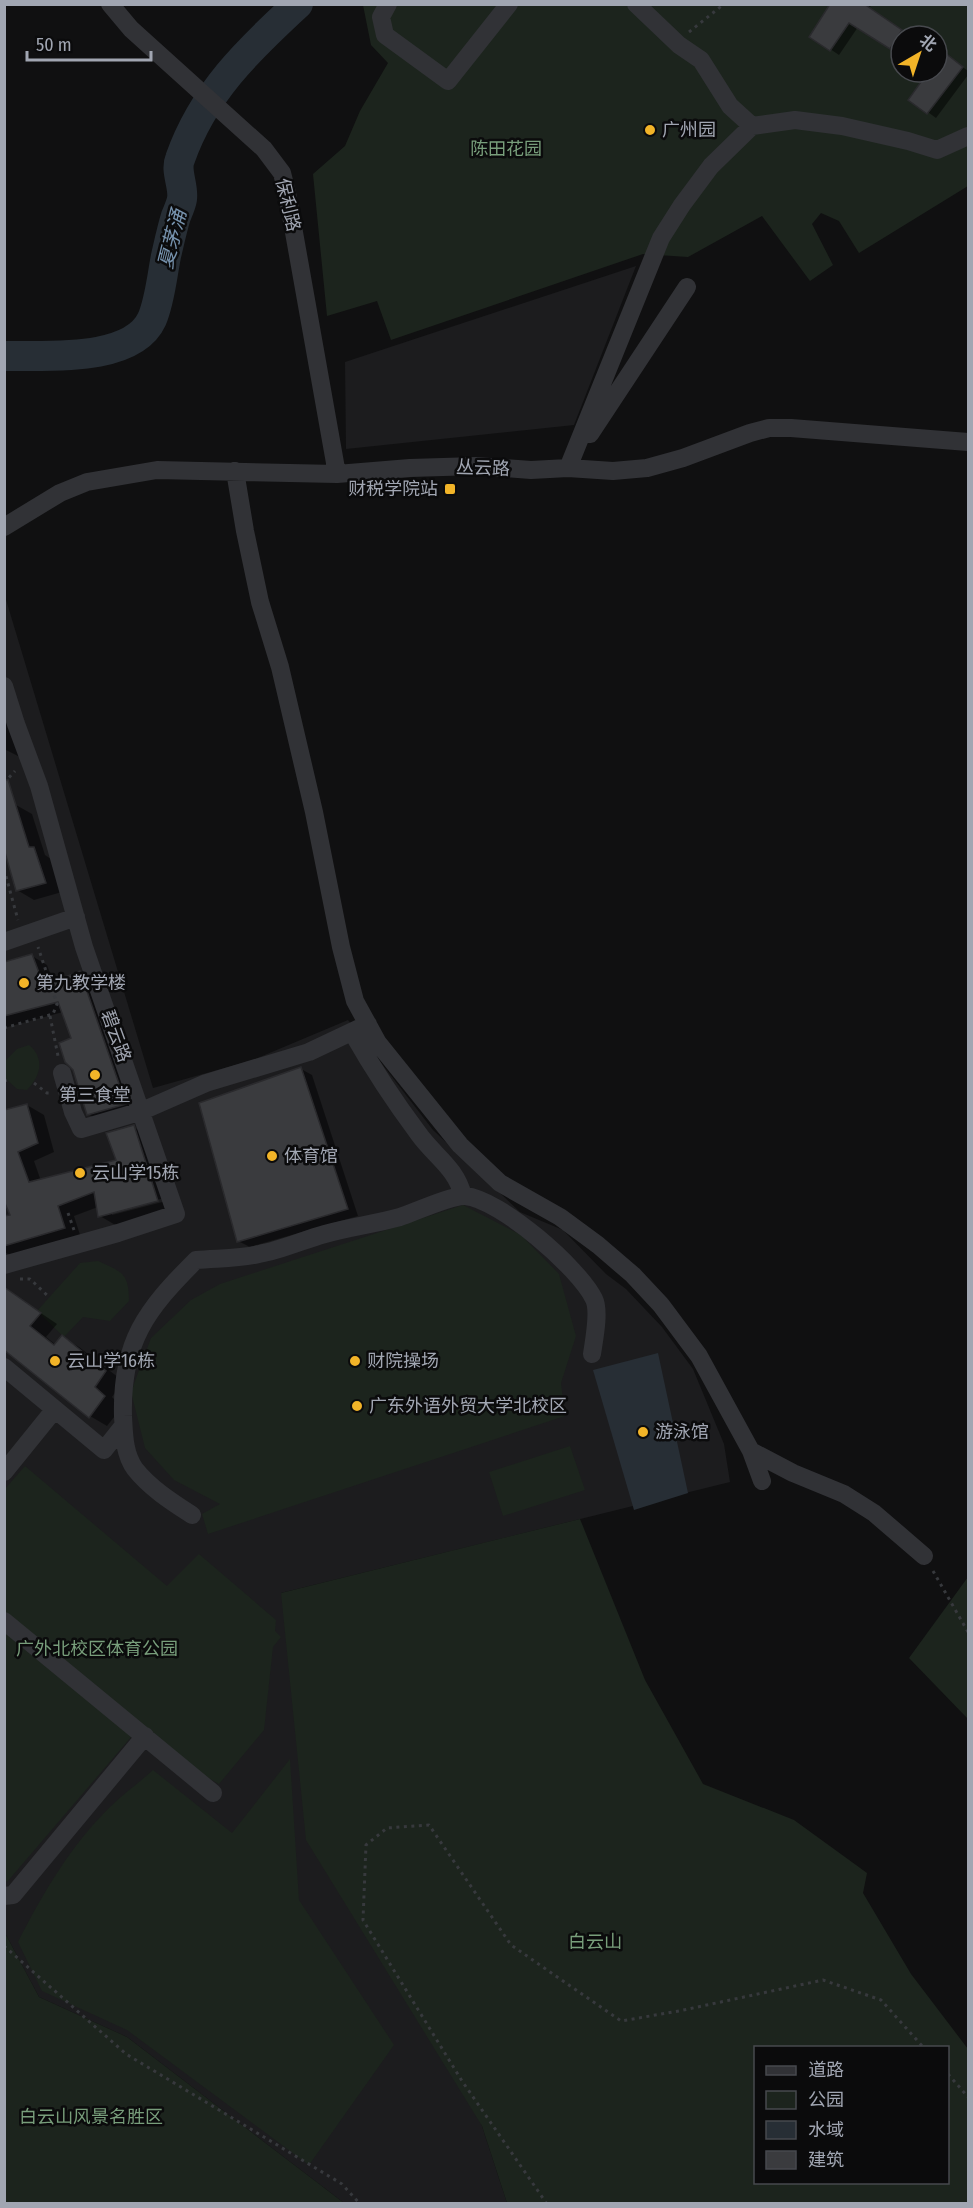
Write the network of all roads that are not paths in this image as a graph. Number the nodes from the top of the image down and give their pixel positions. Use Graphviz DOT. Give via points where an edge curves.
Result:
graph roads {
  1 [pos="110,4"];
  2 [pos="388,4"];
  3 [pos="509,4"];
  4 [pos="636,4"];
  5 [pos="752,126"];
  6 [pos="969,136"];
  7 [pos="687,287"];
  8 [pos="969,442"];
  9 [pos="568,468"];
  10 [pos="235,471"];
  11 [pos="337,474"];
  12 [pos="4,527"];
  13 [pos="4,686"];
  14 [pos="76,917"];
  15 [pos="20,937"];
  16 [pos="360,1028"];
  17 [pos="62,1073"];
  18 [pos="142,1111"];
  19 [pos="463,1196"];
  20 [pos="4,1265"];
  21 [pos="592,1353"];
  22 [pos="4,1367"];
  23 [pos="56,1409"];
  24 [pos="123,1426"];
  25 [pos="751,1450"];
  26 [pos="4,1472"];
  27 [pos="762,1481"];
  28 [pos="192,1515"];
  29 [pos="924,1556"];
  30 [pos="4,1621"];
  31 [pos="145,1736"];
  32 [pos="213,1793"];
  33 [pos="4,1896"];
  1 -- 11 [label="street, 保利路" via="131,29 264,149 282,173"];
  2 -- 3 [label="street" via="381,17 385,34 448,81"];
  4 -- 5 [label="street" via="675,42 701,60 730,106"];
  5 -- 6 [label="street" via="795,120 842,126 937,150"];
  5 -- 9 [label="street" via="711,166 661,238"];
  7 -- 9 [label="street"];
  8 -- 9 [label="street, 丛云路" via="769,428 647,468"];
  9 -- 11 [label="street, 丛云路" via="531,470 476,465"];
  10 -- 11 [label="street, 丛云路"];
  10 -- 12 [label="street, 丛云路" via="157,470 87,482 60,493"];
  10 -- 16 [label="street" via="260,602 280,667"];
  13 -- 14 [label="street, 碧云路" via="39,786"];
  14 -- 15 [label="street"];
  14 -- 18 [label="street, 碧云路"];
  16 -- 18 [label="street" via="309,1052 206,1083"];
  16 -- 19 [label="street" via="368,1060 419,1135 459,1181"];
  16 -- 25 [label="street" via="378,1043 460,1145 500,1183 560,1217 598,1245 661,1305 699,1356"];
  17 -- 18 [label="street" via="81,1129"];
  18 -- 20 [label="street, 碧云路" via="177,1214"];
  19 -- 21 [label="street" via="476,1198 510,1216 574,1273 595,1301"];
  19 -- 24 [label="street" via="262,1254 196,1260 150,1310 136,1336 124,1376"];
  22 -- 23 [label="street"];
  23 -- 24 [label="street" via="104,1450"];
  23 -- 26 [label="street"];
  24 -- 28 [label="street" via="126,1449 135,1468 166,1499"];
  25 -- 27 [label="street"];
  25 -- 29 [label="street" via="844,1494 874,1513"];
  30 -- 31 [label="street"];
  31 -- 32 [label="street"];
  31 -- 33 [label="street" via="14,1895"];
}
